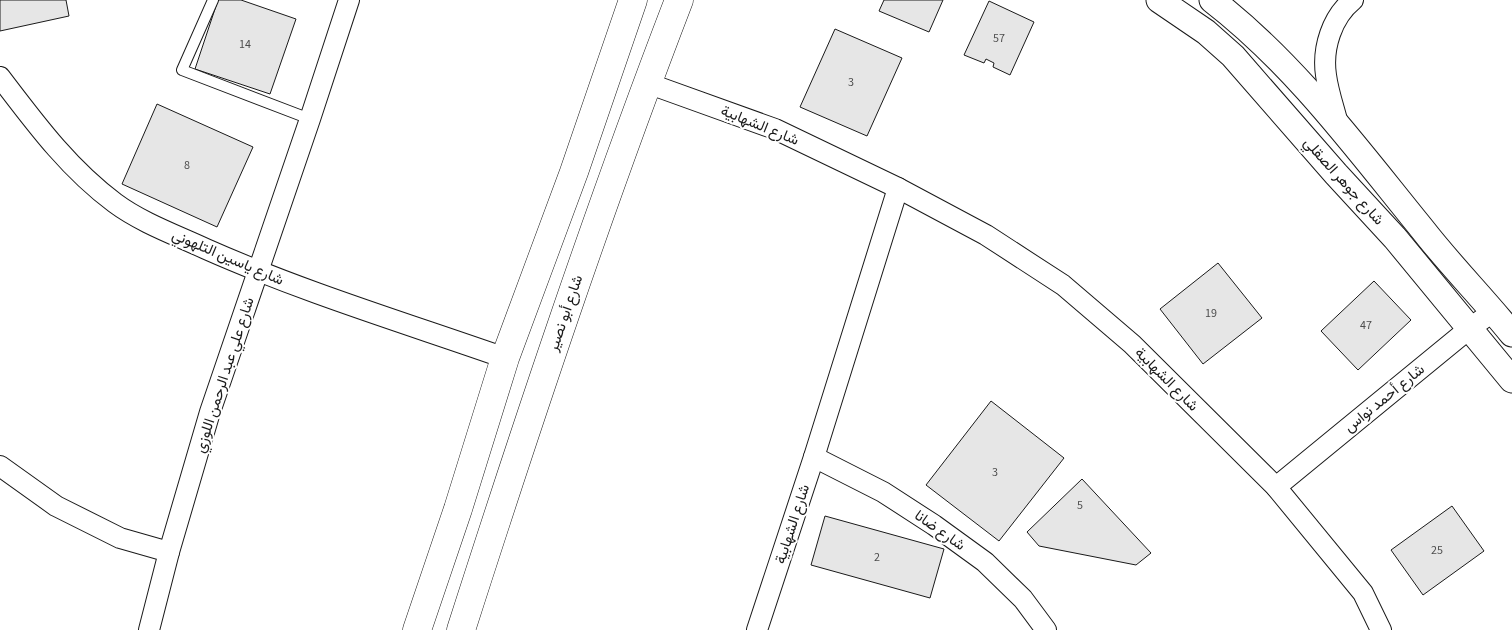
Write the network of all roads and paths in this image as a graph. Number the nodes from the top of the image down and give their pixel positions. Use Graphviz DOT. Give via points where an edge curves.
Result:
graph roads {
  1 [pos="213,0"];
  2 [pos="349,0"];
  3 [pos="633,0"];
  4 [pos="679,0"];
  5 [pos="1159,0"];
  6 [pos="1212,0"];
  7 [pos="1353,0"];
  8 [pos="0,77"];
  9 [pos="647,83"];
  10 [pos="310,119"];
  11 [pos="1339,126"];
  12 [pos="898,188"];
  13 [pos="258,272"];
  14 [pos="1506,319"];
  15 [pos="1470,328"];
  16 [pos="505,358"];
  17 [pos="1512,380"];
  18 [pos="814,457"];
  19 [pos="0,466"];
  20 [pos="1276,488"];
  21 [pos="169,552"];
  22 [pos="148,630"];
  23 [pos="417,630"];
  24 [pos="461,630"];
  25 [pos="757,630"];
  26 [pos="1046,630"];
  27 [pos="1381,630"];
  1 -- 10 [label="lane" via="182,70"];
  2 -- 10 [label="street, شارع علي عبد الرحمن اللوزي"];
  3 -- 16 [label="main road"];
  4 -- 9 [label="main road, شارع أبو نصير"];
  5 -- 15 [label="street, شارع جوهر الصقلي" via="1206,32 1233,56 1395,238"];
  6 -- 11 [label="street, شارع جوهر الصقلي" via="1284,64"];
  7 -- 11 [label="street" via="1337,19 1328,41 1326,74"];
  8 -- 13 [label="street, شارع ياسين التلهوني" via="63,157 116,204 155,226"];
  9 -- 12 [label="street, شارع الشهابية" via="775,129"];
  9 -- 24 [label="main road, شارع أبو نصير" via="578,275"];
  10 -- 13 [label="street, شارع علي عبد الرحمن اللوزي"];
  11 -- 14 [label="street, شارع جوهر الصقلي" via="1443,256"];
  12 -- 18 [label="street, شارع الشهابية"];
  12 -- 20 [label="street, شارع الشهابية" via="986,235 1063,285 1132,344"];
  13 -- 16 [label="street, شارع ياسين التلهوني"];
  13 -- 21 [label="street, شارع علي عبد الرحمن اللوزي" via="210,412"];
  14 -- 15 [label="street, شارع أحمد نواس"];
  15 -- 17 [label="street, شارع جوهر الصقلي"];
  15 -- 20 [label="street, شارع أحمد نواس"];
  16 -- 23 [label="main road"];
  18 -- 25 [label="street, شارع الشهابية"];
  18 -- 26 [label="street, شارع ضانا" via="883,492 985,562 1024,599"];
  19 -- 21 [label="street" via="56,506 120,538"];
  20 -- 27 [label="street, شارع الشهابية" via="1363,593"];
  21 -- 22 [label="street, شارع علي عبد الرحمن اللوزي"];
}
